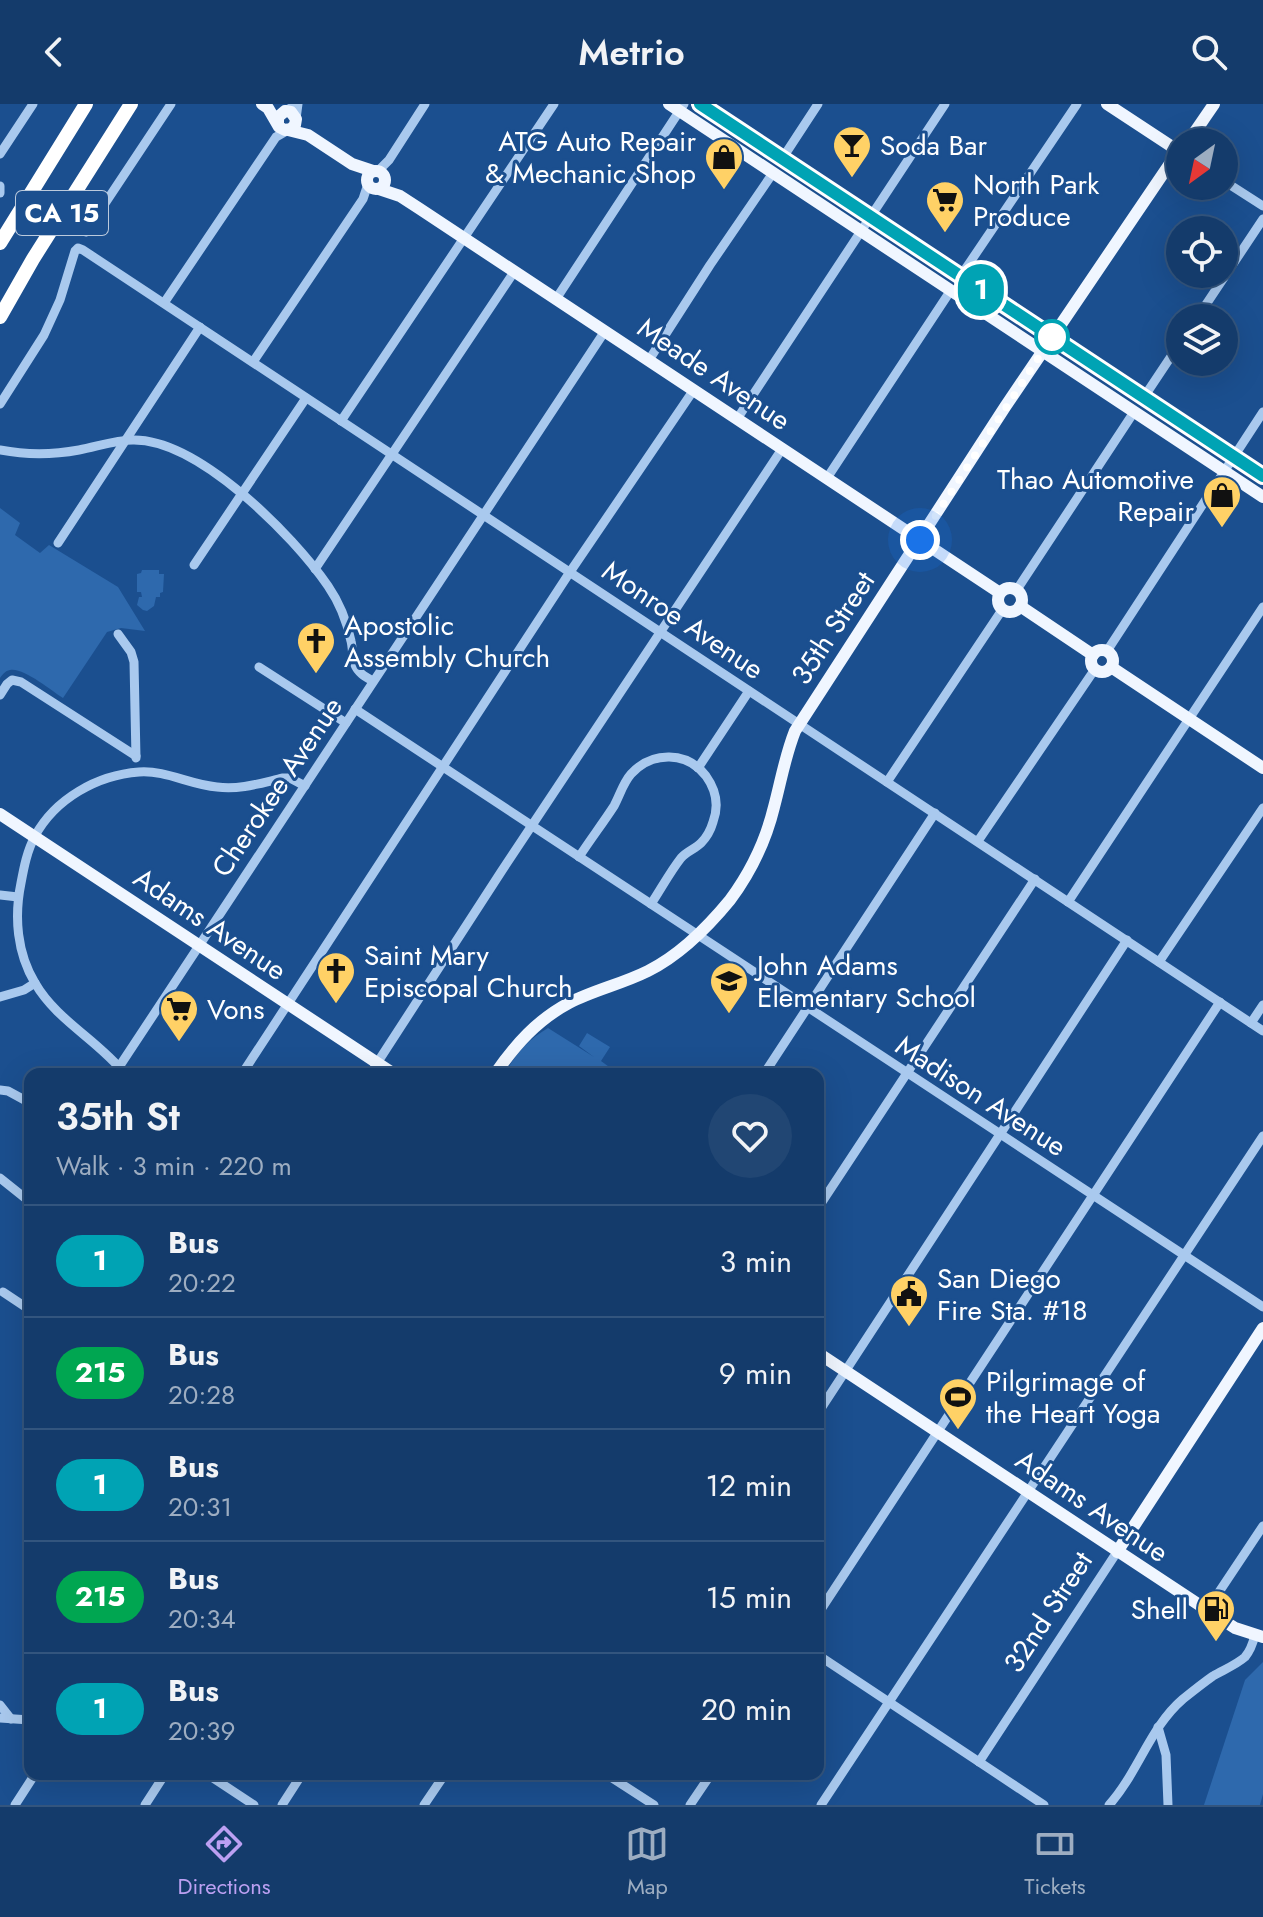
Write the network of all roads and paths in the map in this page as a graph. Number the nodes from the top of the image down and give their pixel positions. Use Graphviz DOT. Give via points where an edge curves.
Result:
graph roads {
  1 [pos="33,104"];
  2 [pos="86,104"];
  3 [pos="171,104"];
  4 [pos="425,104"];
  5 [pos="554,104"];
  6 [pos="700,104"];
  7 [pos="818,104"];
  8 [pos="945,104"];
  9 [pos="1077,104"];
  10 [pos="1107,104"];
  11 [pos="1214,104"];
  12 [pos="131,106"];
  13 [pos="265,106"];
  14 [pos="677,106"];
  15 [pos="285,127"];
  16 [pos="1198,128"];
  17 [pos="1166,143"];
  18 [pos="0,154"];
  19 [pos="782,159"];
  20 [pos="1166,169"];
  21 [pos="773,173"];
  22 [pos="376,180"];
  23 [pos="0,186"];
  24 [pos="1238,190"];
  25 [pos="0,193"];
  26 [pos="1263,206"];
  27 [pos="870,217"];
  28 [pos="1263,219"];
  29 [pos="861,231"];
  30 [pos="86,232"];
  31 [pos="463,238"];
  32 [pos="0,243"];
  33 [pos="514,272"];
  34 [pos="960,277"];
  35 [pos="951,290"];
  36 [pos="556,299"];
  37 [pos="164,303"];
  38 [pos="1206,304"];
  39 [pos="0,317"];
  40 [pos="200,327"];
  41 [pos="605,331"];
  42 [pos="1052,337"];
  43 [pos="1043,351"];
  44 [pos="649,360"];
  45 [pos="253,362"];
  46 [pos="1166,364"];
  47 [pos="693,391"];
  48 [pos="1144,397"];
  49 [pos="306,398"];
  50 [pos="0,404"];
  51 [pos="1134,412"];
  52 [pos="1263,412"];
  53 [pos="737,419"];
  54 [pos="341,421"];
  55 [pos="124,442"];
  56 [pos="782,449"];
  57 [pos="0,450"];
  58 [pos="392,455"];
  59 [pos="1233,457"];
  60 [pos="1224,471"];
  61 [pos="1263,476"];
  62 [pos="827,478"];
  63 [pos="241,494"];
  64 [pos="1263,497"];
  65 [pos="483,515"];
  66 [pos="920,540"];
  67 [pos="58,543"];
  68 [pos="194,565"];
  69 [pos="315,569"];
  70 [pos="570,572"];
  71 [pos="1016,591"];
  72 [pos="1000,593"];
  73 [pos="1020,606"];
  74 [pos="1263,607"];
  75 [pos="1002,610"];
  76 [pos="660,631"];
  77 [pos="118,634"];
  78 [pos="1107,651"];
  79 [pos="1093,655"];
  80 [pos="259,667"];
  81 [pos="1111,667"];
  82 [pos="1095,669"];
  83 [pos="373,681"];
  84 [pos="749,691"];
  85 [pos="0,695"];
  86 [pos="355,709"];
  87 [pos="1189,718"];
  88 [pos="346,723"];
  89 [pos="799,724"];
  90 [pos="136,756"];
  91 [pos="442,766"];
  92 [pos="698,768"];
  93 [pos="1263,768"];
  94 [pos="138,772"];
  95 [pos="887,782"];
  96 [pos="305,786"];
  97 [pos="1263,808"];
  98 [pos="935,813"];
  99 [pos="0,814"];
  100 [pos="532,826"];
  101 [pos="34,837"];
  102 [pos="978,841"];
  103 [pos="579,857"];
  104 [pos="1035,879"];
  105 [pos="0,895"];
  106 [pos="18,897"];
  107 [pos="1068,902"];
  108 [pos="651,904"];
  109 [pos="698,935"];
  110 [pos="1127,940"];
  111 [pos="198,945"];
  112 [pos="1159,962"];
  113 [pos="35,983"];
  114 [pos="0,997"];
  115 [pos="1220,1002"];
  116 [pos="288,1005"];
  117 [pos="1263,1005"];
  118 [pos="808,1008"];
  119 [pos="1251,1023"];
  120 [pos="1263,1031"];
  121 [pos="120,1068"];
  122 [pos="123,1068"];
  123 [pos="246,1068"];
  124 [pos="373,1068"];
  125 [pos="375,1068"];
  126 [pos="499,1068"];
  127 [pos="768,1068"];
  128 [pos="908,1074"];
  129 [pos="0,1090"];
  130 [pos="24,1100"];
  131 [pos="999,1134"];
  132 [pos="1263,1136"];
  133 [pos="0,1178"];
  134 [pos="1093,1196"];
  135 [pos="24,1197"];
  136 [pos="824,1199"];
  137 [pos="1184,1255"];
  138 [pos="3,1292"];
  139 [pos="24,1306"];
  140 [pos="1263,1307"];
  141 [pos="1263,1328"];
  142 [pos="824,1357"];
  143 [pos="845,1371"];
  144 [pos="824,1404"];
  145 [pos="937,1433"];
  146 [pos="1028,1492"];
  147 [pos="1263,1526"];
  148 [pos="1117,1552"];
  149 [pos="824,1605"];
  150 [pos="1207,1610"];
  151 [pos="1259,1636"];
  152 [pos="824,1659"];
  153 [pos="889,1702"];
  154 [pos="0,1705"];
  155 [pos="0,1718"];
  156 [pos="11,1719"];
  157 [pos="24,1720"];
  158 [pos="1158,1727"];
  159 [pos="979,1762"];
  160 [pos="31,1780"];
  161 [pos="161,1780"];
  162 [pos="216,1780"];
  163 [pos="298,1780"];
  164 [pos="441,1780"];
  165 [pos="615,1780"];
  166 [pos="707,1780"];
  167 [pos="15,1805"];
  168 [pos="145,1805"];
  169 [pos="254,1805"];
  170 [pos="282,1805"];
  171 [pos="424,1805"];
  172 [pos="654,1805"];
  173 [pos="690,1805"];
  174 [pos="821,1805"];
  175 [pos="1044,1805"];
  176 [pos="1109,1805"];
  177 [pos="1168,1805"];
  1 -- 18 [label="street"];
  2 -- 32 [label="highway, CA 15"];
  3 -- 30 [label="street"];
  4 -- 22 [label="street"];
  5 -- 31 [label="street"];
  6 -- 19 [label="main road"];
  7 -- 19 [label="street"];
  8 -- 27 [label="street"];
  9 -- 34 [label="street"];
  10 -- 17 [label="main road"];
  11 -- 16 [label="main road"];
  12 -- 39 [label="highway, CA 15"];
  13 -- 15 [label="main road, Meade Avenue"];
  13 -- 15 [label="main road, Meade Avenue" via="285,111 278,117"];
  14 -- 21 [label="main road"];
  14 -- 36 [label="street"];
  15 -- 22 [label="main road, Meade Avenue" via="308,135"];
  15 -- 37 [label="street"];
  19 -- 27 [label="main road"];
  20 -- 42 [label="main road, 35th Street"];
  21 -- 29 [label="main road"];
  21 -- 44 [label="street"];
  22 -- 31 [label="main road, Meade Avenue"];
  22 -- 45 [label="street"];
  23 -- 25 [label="street"];
  24 -- 26 [label="street"];
  27 -- 29 [label="street"];
  27 -- 34 [label="main road"];
  28 -- 38 [label="street"];
  29 -- 35 [label="main road"];
  29 -- 53 [label="street"];
  31 -- 33 [label="main road, Meade Avenue"];
  31 -- 54 [label="street"];
  33 -- 36 [label="main road, Meade Avenue"];
  33 -- 58 [label="street"];
  34 -- 42 [label="main road"];
  35 -- 43 [label="main road"];
  35 -- 62 [label="street"];
  36 -- 41 [label="main road, Meade Avenue"];
  37 -- 40 [label="street, Monroe Avenue"];
  37 -- 50 [label="street, Monroe Avenue" via="78,248 44,335"];
  40 -- 45 [label="street, Monroe Avenue"];
  40 -- 55 [label="street"];
  41 -- 44 [label="main road, Meade Avenue"];
  41 -- 65 [label="street, Cherokee Avenue"];
  42 -- 43 [label="main road, 35th Street"];
  42 -- 48 [label="main road"];
  43 -- 51 [label="main road"];
  43 -- 66 [label="main road, 35th Street"];
  44 -- 47 [label="main road, Meade Avenue"];
  45 -- 49 [label="street, Monroe Avenue"];
  46 -- 48 [label="street"];
  47 -- 53 [label="main road, Meade Avenue"];
  47 -- 70 [label="street"];
  48 -- 59 [label="main road"];
  49 -- 54 [label="street, Monroe Avenue"];
  49 -- 63 [label="street"];
  51 -- 60 [label="main road"];
  51 -- 71 [label="street"];
  52 -- 59 [label="street"];
  53 -- 56 [label="main road, Meade Avenue"];
  54 -- 58 [label="street, Monroe Avenue"];
  55 -- 57 [label="street" via="61,453"];
  55 -- 63 [label="street" via="159,445 190,458"];
  55 -- 67 [label="street"];
  56 -- 62 [label="main road, Meade Avenue"];
  56 -- 76 [label="street"];
  58 -- 65 [label="street, Monroe Avenue"];
  58 -- 69 [label="street"];
  59 -- 60 [label="street"];
  59 -- 61 [label="main road"];
  60 -- 64 [label="main road"];
  60 -- 78 [label="street"];
  62 -- 66 [label="main road, Meade Avenue"];
  63 -- 68 [label="street"];
  63 -- 69 [label="street"];
  65 -- 70 [label="street, Monroe Avenue"];
  65 -- 83 [label="street, Cherokee Avenue"];
  66 -- 72 [label="main road, Meade Avenue"];
  66 -- 89 [label="main road, 35th Street"];
  69 -- 83 [label="street" via="341,610 359,672"];
  70 -- 76 [label="street, Monroe Avenue"];
  70 -- 91 [label="street"];
  71 -- 72 [label="main road"];
  71 -- 73 [label="main road"];
  72 -- 75 [label="main road"];
  73 -- 75 [label="main road" via="1013,612"];
  73 -- 79 [label="main road"];
  74 -- 87 [label="street"];
  75 -- 95 [label="street"];
  76 -- 84 [label="street, Monroe Avenue"];
  76 -- 100 [label="street"];
  77 -- 90 [label="street" via="134,662"];
  78 -- 79 [label="main road"];
  78 -- 81 [label="main road"];
  79 -- 82 [label="main road"];
  80 -- 88 [label="street"];
  81 -- 82 [label="main road" via="1105,672"];
  81 -- 87 [label="main road"];
  82 -- 102 [label="street"];
  83 -- 86 [label="street, Cherokee Avenue"];
  84 -- 89 [label="street, Monroe Avenue"];
  84 -- 92 [label="street"];
  85 -- 90 [label="street" via="12,680 21,682"];
  86 -- 88 [label="street, Cherokee Avenue"];
  86 -- 91 [label="street, Madison Avenue"];
  87 -- 93 [label="main road"];
  87 -- 107 [label="street"];
  88 -- 96 [label="street, Cherokee Avenue"];
  89 -- 95 [label="street, Monroe Avenue"];
  89 -- 109 [label="main road, 35th Street" via="760,849 731,898"];
  90 -- 94 [label="street"];
  91 -- 100 [label="street, Madison Avenue"];
  91 -- 116 [label="street"];
  92 -- 103 [label="street" via="671,756 645,762 631,773"];
  92 -- 108 [label="street" via="715,792 713,825 681,858"];
  94 -- 96 [label="street" via="217,787 283,778"];
  94 -- 101 [label="street" via="77,791"];
  95 -- 98 [label="street, Monroe Avenue"];
  96 -- 111 [label="street, Cherokee Avenue"];
  97 -- 112 [label="street"];
  98 -- 102 [label="street, Monroe Avenue"];
  98 -- 118 [label="street"];
  99 -- 101 [label="main road, Adams Avenue"];
  100 -- 103 [label="street, Madison Avenue"];
  100 -- 125 [label="street"];
  101 -- 106 [label="street"];
  101 -- 111 [label="main road, Adams Avenue"];
  102 -- 104 [label="street, Monroe Avenue"];
  103 -- 108 [label="street, Madison Avenue"];
  104 -- 107 [label="street, Monroe Avenue"];
  104 -- 128 [label="street"];
  105 -- 106 [label="street"];
  106 -- 113 [label="street" via="18,932"];
  107 -- 110 [label="street, Monroe Avenue"];
  108 -- 109 [label="street, Madison Avenue"];
  109 -- 118 [label="street, Madison Avenue"];
  109 -- 126 [label="main road, 35th Street" via="648,971 568,1004 535,1026"];
  110 -- 112 [label="street, Monroe Avenue"];
  110 -- 131 [label="street"];
  111 -- 116 [label="main road, Adams Avenue"];
  111 -- 122 [label="street, Cherokee Avenue"];
  112 -- 115 [label="street, Monroe Avenue"];
  113 -- 114 [label="street"];
  113 -- 121 [label="street" via="54,1008"];
  115 -- 119 [label="street, Monroe Avenue"];
  115 -- 134 [label="street"];
  116 -- 123 [label="street"];
  116 -- 124 [label="main road, Adams Avenue"];
  117 -- 119 [label="street"];
  118 -- 127 [label="street"];
  118 -- 128 [label="street, Madison Avenue"];
  119 -- 120 [label="street, Monroe Avenue"];
  128 -- 131 [label="street, Madison Avenue"];
  128 -- 136 [label="street"];
  129 -- 130 [label="street"];
  131 -- 134 [label="street, Madison Avenue"];
  131 -- 143 [label="street"];
  132 -- 137 [label="street"];
  133 -- 135 [label="street"];
  134 -- 137 [label="street, Madison Avenue"];
  134 -- 145 [label="street"];
  137 -- 140 [label="street, Madison Avenue"];
  137 -- 146 [label="street"];
  138 -- 139 [label="street"];
  141 -- 148 [label="main road, 32nd Street"];
  142 -- 143 [label="main road, Adams Avenue"];
  143 -- 144 [label="street"];
  143 -- 145 [label="main road, Adams Avenue"];
  145 -- 146 [label="main road, Adams Avenue"];
  145 -- 149 [label="street"];
  146 -- 148 [label="main road, Adams Avenue"];
  146 -- 153 [label="street"];
  147 -- 150 [label="street"];
  148 -- 150 [label="main road, Adams Avenue"];
  148 -- 159 [label="street, 32nd Street"];
  150 -- 151 [label="main road, Adams Avenue"];
  151 -- 158 [label="street" via="1245,1656 1181,1701"];
  152 -- 153 [label="street"];
  153 -- 159 [label="street"];
  153 -- 174 [label="street"];
  154 -- 156 [label="street"];
  155 -- 156 [label="street"];
  156 -- 157 [label="street"];
  158 -- 176 [label="street"];
  158 -- 177 [label="street" via="1166,1755"];
  159 -- 175 [label="street"];
  160 -- 167 [label="street"];
  161 -- 168 [label="street"];
  162 -- 169 [label="street"];
  163 -- 170 [label="street"];
  164 -- 171 [label="street"];
  165 -- 172 [label="street"];
  166 -- 173 [label="street"];
}
